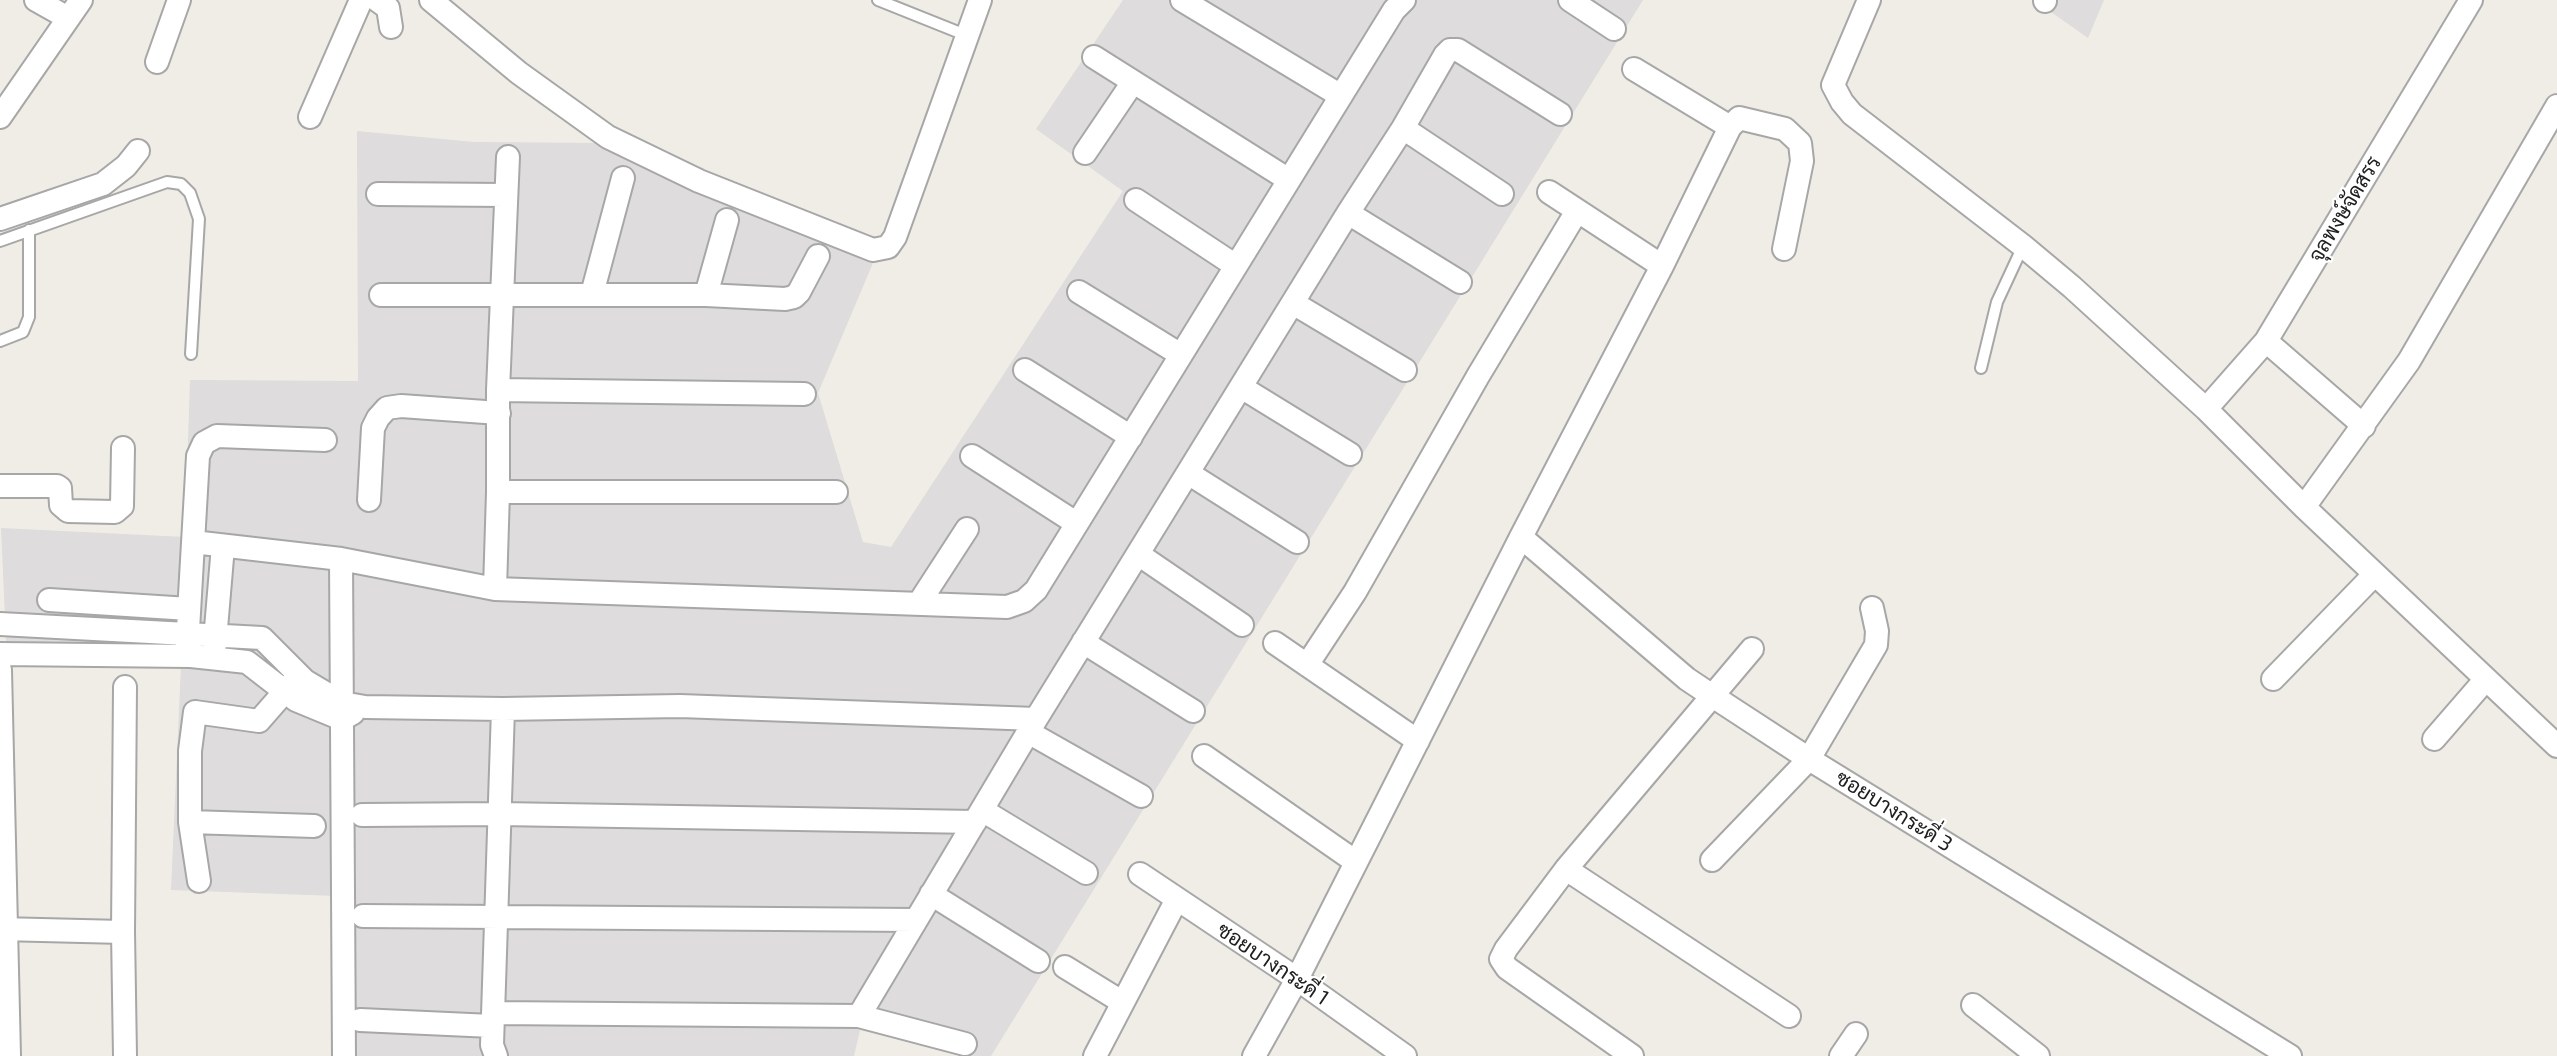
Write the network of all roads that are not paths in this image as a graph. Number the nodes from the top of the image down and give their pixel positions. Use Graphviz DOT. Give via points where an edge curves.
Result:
graph roads {
  1 [pos="36,0"];
  2 [pos="179,0"];
  3 [pos="361,0"];
  4 [pos="377,0"];
  5 [pos="431,0"];
  6 [pos="878,0"];
  7 [pos="980,0"];
  8 [pos="1182,0"];
  9 [pos="1570,0"];
  10 [pos="1869,0"];
  11 [pos="2471,0"];
  12 [pos="1392,3"];
  13 [pos="74,9"];
  14 [pos="391,27"];
  15 [pos="1614,29"];
  16 [pos="968,36"];
  17 [pos="1094,57"];
  18 [pos="157,62"];
  19 [pos="1634,69"];
  20 [pos="1133,82"];
  21 [pos="1341,96"];
  22 [pos="2557,106"];
  23 [pos="1560,114"];
  24 [pos="0,117"];
  25 [pos="310,117"];
  26 [pos="1730,127"];
  27 [pos="1403,128"];
  28 [pos="138,151"];
  29 [pos="1085,153"];
  30 [pos="508,157"];
  31 [pos="623,178"];
  32 [pos="1289,180"];
  33 [pos="1549,192"];
  34 [pos="378,194"];
  35 [pos="1502,194"];
  36 [pos="506,195"];
  37 [pos="1136,200"];
  38 [pos="1577,211"];
  39 [pos="1348,213"];
  40 [pos="0,219"];
  41 [pos="727,220"];
  42 [pos="29,230"];
  43 [pos="0,241"];
  44 [pos="2024,246"];
  45 [pos="1784,249"];
  46 [pos="819,256"];
  47 [pos="1236,266"];
  48 [pos="1662,266"];
  49 [pos="1460,282"];
  50 [pos="1079,292"];
  51 [pos="592,294"];
  52 [pos="381,295"];
  53 [pos="706,295"];
  54 [pos="503,296"];
  55 [pos="1293,303"];
  56 [pos="0,341"];
  57 [pos="2266,341"];
  58 [pos="191,354"];
  59 [pos="1181,355"];
  60 [pos="1981,368"];
  61 [pos="1025,370"];
  62 [pos="1404,370"];
  63 [pos="1241,387"];
  64 [pos="498,390"];
  65 [pos="804,394"];
  66 [pos="2205,409"];
  67 [pos="499,413"];
  68 [pos="2364,426"];
  69 [pos="1131,436"];
  70 [pos="325,440"];
  71 [pos="123,448"];
  72 [pos="1350,454"];
  73 [pos="972,456"];
  74 [pos="1188,473"];
  75 [pos="0,486"];
  76 [pos="498,492"];
  77 [pos="836,492"];
  78 [pos="369,500"];
  79 [pos="2304,507"];
  80 [pos="1076,523"];
  81 [pos="967,530"];
  82 [pos="1521,537"];
  83 [pos="193,542"];
  84 [pos="1297,542"];
  85 [pos="224,546"];
  86 [pos="1138,554"];
  87 [pos="340,559"];
  88 [pos="2375,574"];
  89 [pos="495,589"];
  90 [pos="50,600"];
  91 [pos="919,603"];
  92 [pos="1872,608"];
  93 [pos="189,609"];
  94 [pos="0,624"];
  95 [pos="1242,625"];
  96 [pos="188,633"];
  97 [pos="1083,642"];
  98 [pos="1275,643"];
  99 [pos="215,647"];
  100 [pos="1752,649"];
  101 [pos="0,654"];
  102 [pos="186,656"];
  103 [pos="1307,665"];
  104 [pos="0,670"];
  105 [pos="2273,679"];
  106 [pos="2486,679"];
  107 [pos="292,683"];
  108 [pos="125,687"];
  109 [pos="1711,695"];
  110 [pos="504,709"];
  111 [pos="342,711"];
  112 [pos="1193,711"];
  113 [pos="1032,725"];
  114 [pos="2434,739"];
  115 [pos="1418,741"];
  116 [pos="2557,746"];
  117 [pos="1204,756"];
  118 [pos="1809,759"];
  119 [pos="1141,795"];
  120 [pos="500,814"];
  121 [pos="362,815"];
  122 [pos="979,816"];
  123 [pos="190,822"];
  124 [pos="314,826"];
  125 [pos="1712,861"];
  126 [pos="1356,862"];
  127 [pos="1566,868"];
  128 [pos="1086,873"];
  129 [pos="1140,874"];
  130 [pos="199,881"];
  131 [pos="931,894"];
  132 [pos="1177,899"];
  133 [pos="363,916"];
  134 [pos="496,916"];
  135 [pos="916,920"];
  136 [pos="3,929"];
  137 [pos="123,932"];
  138 [pos="1038,961"];
  139 [pos="1065,967"];
  140 [pos="1297,979"];
  141 [pos="1122,1002"];
  142 [pos="1974,1005"];
  143 [pos="859,1016"];
  144 [pos="1789,1016"];
  145 [pos="493,1019"];
  146 [pos="360,1020"];
  147 [pos="1856,1034"];
  148 [pos="965,1044"];
  149 [pos="2258,1047"];
  150 [pos="9,1056"];
  151 [pos="125,1056"];
  152 [pos="344,1056"];
  153 [pos="496,1056"];
  154 [pos="1095,1056"];
  155 [pos="1254,1056"];
  156 [pos="1405,1056"];
  157 [pos="1632,1056"];
  158 [pos="1841,1056"];
  159 [pos="2038,1056"];
  160 [pos="2290,1056"];
  1 -- 13 [label="street"];
  2 -- 18 [label="street"];
  3 -- 25 [label="street"];
  4 -- 14 [label="street" via="388,8"];
  5 -- 16 [label="street" via="519,73 608,136 699,181 873,250 888,247 895,237"];
  6 -- 16 [label="lane"];
  7 -- 16 [label="street"];
  8 -- 21 [label="street"];
  9 -- 15 [label="street"];
  10 -- 44 [label="street" via="1833,85 1842,102 1852,114"];
  11 -- 57 [label="street, จุลพงษ์จัดสรร"];
  12 -- 21 [label="street"];
  13 -- 24 [label="street"];
  17 -- 20 [label="street"];
  19 -- 26 [label="street"];
  20 -- 29 [label="street"];
  20 -- 32 [label="street"];
  21 -- 32 [label="street"];
  22 -- 68 [label="street" via="2409,361"];
  23 -- 27 [label="street" via="1454,49 1445,55"];
  26 -- 45 [label="street" via="1739,118 1746,119 1785,129 1800,143 1802,161"];
  26 -- 48 [label="street"];
  27 -- 35 [label="street"];
  27 -- 39 [label="street"];
  28 -- 40 [label="street" via="103,184"];
  30 -- 36 [label="street"];
  31 -- 51 [label="street"];
  32 -- 47 [label="street"];
  33 -- 38 [label="street"];
  34 -- 36 [label="street"];
  36 -- 54 [label="street"];
  37 -- 47 [label="street"];
  38 -- 48 [label="street"];
  38 -- 103 [label="street" via="1355,592"];
  39 -- 49 [label="street"];
  39 -- 55 [label="street"];
  41 -- 53 [label="street"];
  42 -- 43 [label="lane"];
  42 -- 56 [label="lane" via="29,317 22,332"];
  42 -- 58 [label="lane" via="167,182 181,184 190,193 199,219"];
  44 -- 60 [label="lane" via="1997,302"];
  44 -- 66 [label="street"];
  46 -- 53 [label="street" via="794,297"];
  47 -- 59 [label="street"];
  48 -- 82 [label="street"];
  50 -- 59 [label="street"];
  51 -- 53 [label="street"];
  51 -- 54 [label="street"];
  52 -- 54 [label="street"];
  54 -- 64 [label="street"];
  55 -- 62 [label="street"];
  55 -- 63 [label="street"];
  57 -- 66 [label="street, จุลพงษ์จัดสรร"];
  57 -- 68 [label="street"];
  59 -- 69 [label="street"];
  61 -- 69 [label="street"];
  63 -- 72 [label="street"];
  63 -- 74 [label="street"];
  64 -- 65 [label="street"];
  64 -- 67 [label="street"];
  66 -- 79 [label="street"];
  67 -- 76 [label="street"];
  67 -- 78 [label="street" via="387,408 373,428"];
  68 -- 79 [label="street"];
  69 -- 80 [label="street"];
  70 -- 83 [label="street" via="217,436 204,443 198,456"];
  71 -- 75 [label="street" via="122,506 115,512 68,512 61,505 57,486"];
  73 -- 80 [label="street"];
  74 -- 84 [label="street"];
  74 -- 86 [label="street"];
  76 -- 77 [label="street"];
  76 -- 89 [label="street"];
  79 -- 88 [label="street"];
  80 -- 91 [label="street" via="1036,590 1024,601 1007,607"];
  81 -- 91 [label="street"];
  82 -- 109 [label="street, ซอยบางกระดี่ 3" via="1678,672"];
  82 -- 115 [label="street"];
  83 -- 85 [label="street"];
  83 -- 93 [label="street"];
  85 -- 87 [label="street"];
  85 -- 99 [label="street"];
  86 -- 95 [label="street"];
  86 -- 97 [label="street"];
  87 -- 89 [label="street"];
  87 -- 111 [label="street"];
  88 -- 105 [label="street"];
  88 -- 106 [label="street"];
  89 -- 91 [label="street"];
  90 -- 93 [label="street"];
  92 -- 118 [label="street" via="1876,645"];
  93 -- 96 [label="street"];
  94 -- 96 [label="street"];
  96 -- 99 [label="street"];
  96 -- 102 [label="street"];
  97 -- 112 [label="street"];
  97 -- 113 [label="street"];
  98 -- 103 [label="street"];
  99 -- 102 [label="street"];
  99 -- 107 [label="street" via="262,638"];
  100 -- 109 [label="street"];
  101 -- 102 [label="street"];
  103 -- 115 [label="street"];
  104 -- 136 [label="street"];
  106 -- 114 [label="street"];
  106 -- 116 [label="street"];
  107 -- 111 [label="street"];
  107 -- 123 [label="street" via="259,721 195,712 189,751"];
  108 -- 137 [label="street"];
  109 -- 118 [label="street, ซอยบางกระดี่ 3"];
  109 -- 127 [label="street"];
  110 -- 111 [label="street" via="365,707"];
  110 -- 113 [label="street" via="680,706"];
  110 -- 120 [label="street"];
  111 -- 152 [label="street"];
  113 -- 119 [label="street"];
  113 -- 122 [label="street"];
  115 -- 126 [label="street"];
  117 -- 126 [label="street"];
  118 -- 125 [label="street"];
  118 -- 149 [label="street, ซอยบางกระดี่ 3"];
  120 -- 121 [label="street"];
  120 -- 122 [label="street"];
  120 -- 134 [label="street"];
  122 -- 128 [label="street"];
  122 -- 131 [label="street"];
  123 -- 124 [label="street"];
  123 -- 130 [label="street"];
  126 -- 140 [label="street"];
  127 -- 144 [label="street"];
  127 -- 157 [label="street" via="1501,959 1507,968"];
  129 -- 132 [label="street, ซอยบางกระดี่ 1"];
  131 -- 135 [label="street"];
  131 -- 138 [label="street"];
  132 -- 140 [label="street, ซอยบางกระดี่ 1"];
  132 -- 141 [label="street"];
  133 -- 134 [label="street"];
  134 -- 135 [label="street"];
  134 -- 145 [label="street"];
  135 -- 143 [label="street"];
  136 -- 137 [label="street"];
  136 -- 150 [label="street"];
  137 -- 151 [label="street"];
  139 -- 141 [label="street"];
  140 -- 155 [label="street"];
  140 -- 156 [label="street, ซอยบางกระดี่ 1"];
  141 -- 154 [label="street"];
  142 -- 159 [label="street"];
  143 -- 145 [label="street"];
  143 -- 148 [label="street"];
  145 -- 146 [label="street"];
  145 -- 153 [label="street" via="492,1045"];
  147 -- 158 [label="street"];
  149 -- 160 [label="street, ซอยบางกระดี่ 3"];
}
